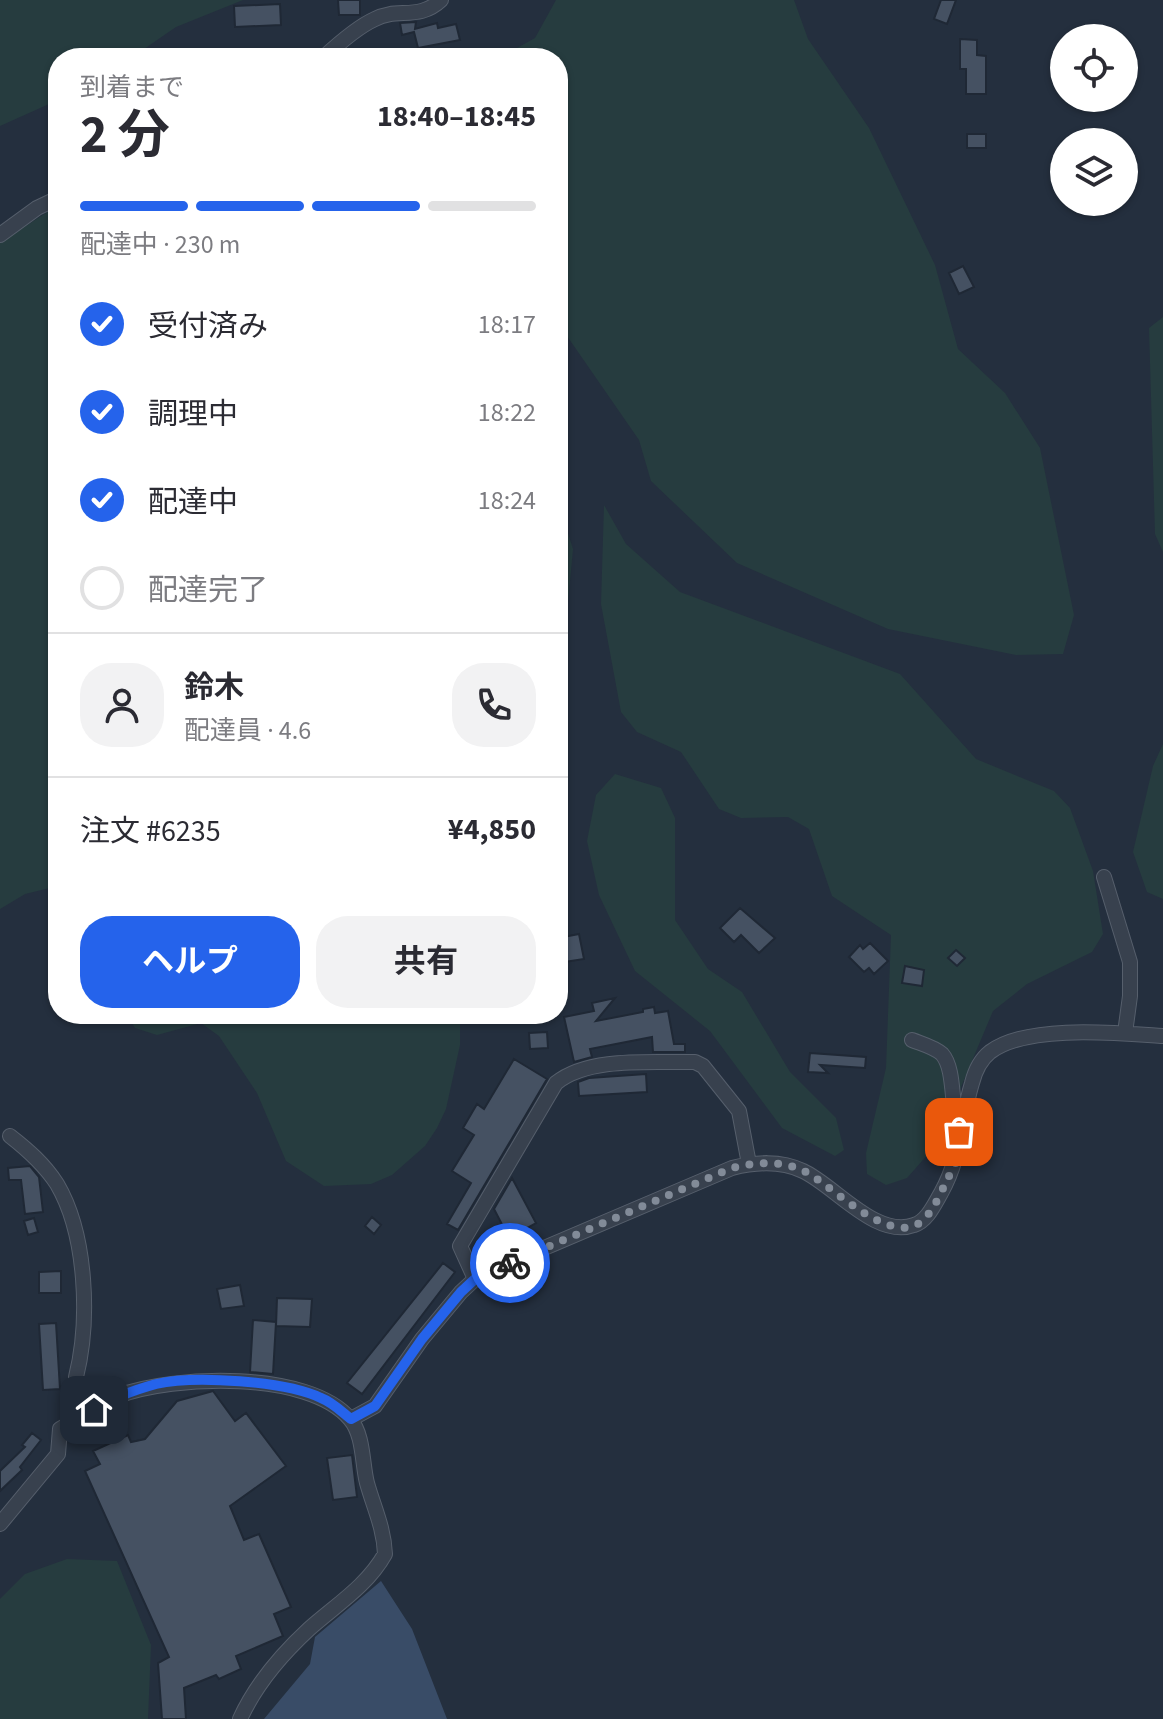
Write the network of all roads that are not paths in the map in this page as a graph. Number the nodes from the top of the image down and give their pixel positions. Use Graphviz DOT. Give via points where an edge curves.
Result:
graph roads {
  1 [pos="441,0"];
  2 [pos="336,48"];
  3 [pos="48,203"];
  4 [pos="0,235"];
  5 [pos="1104,877"];
  6 [pos="1125,1033"];
  7 [pos="1163,1036"];
  8 [pos="912,1040"];
  9 [pos="10,1136"];
  10 [pos="962,1137"];
  11 [pos="749,1164"];
  12 [pos="475,1279"];
  13 [pos="94,1410"];
  14 [pos="351,1419"];
  15 [pos="0,1524"];
  16 [pos="240,1719"];
  1 -- 2 [label="street" via="419,13 376,17"];
  3 -- 4 [label="street"];
  5 -- 6 [label="street" via="1130,962"];
  6 -- 7 [label="street"];
  6 -- 10 [label="street" via="1056,1033 1004,1044 988,1054 977,1067"];
  8 -- 10 [label="street" via="943,1055"];
  9 -- 13 [label="street" via="38,1158 58,1186 75,1233 82,1261 82,1352 76,1377"];
  10 -- 11 [label="street" via="942,1192 926,1218 900,1227 880,1222 803,1171"];
  11 -- 12 [label="street"];
  11 -- 12 [label="street" via="739,1111 695,1062 600,1065 567,1075 556,1083 460,1246"];
  12 -- 14 [label="street" via="444,1311 375,1406"];
  13 -- 14 [label="street" via="115,1396 160,1383 202,1381 283,1385 323,1398"];
  13 -- 15 [label="street" via="60,1429 58,1454"];
  14 -- 16 [label="street" via="385,1554 365,1582 291,1648 248,1701"];
}
